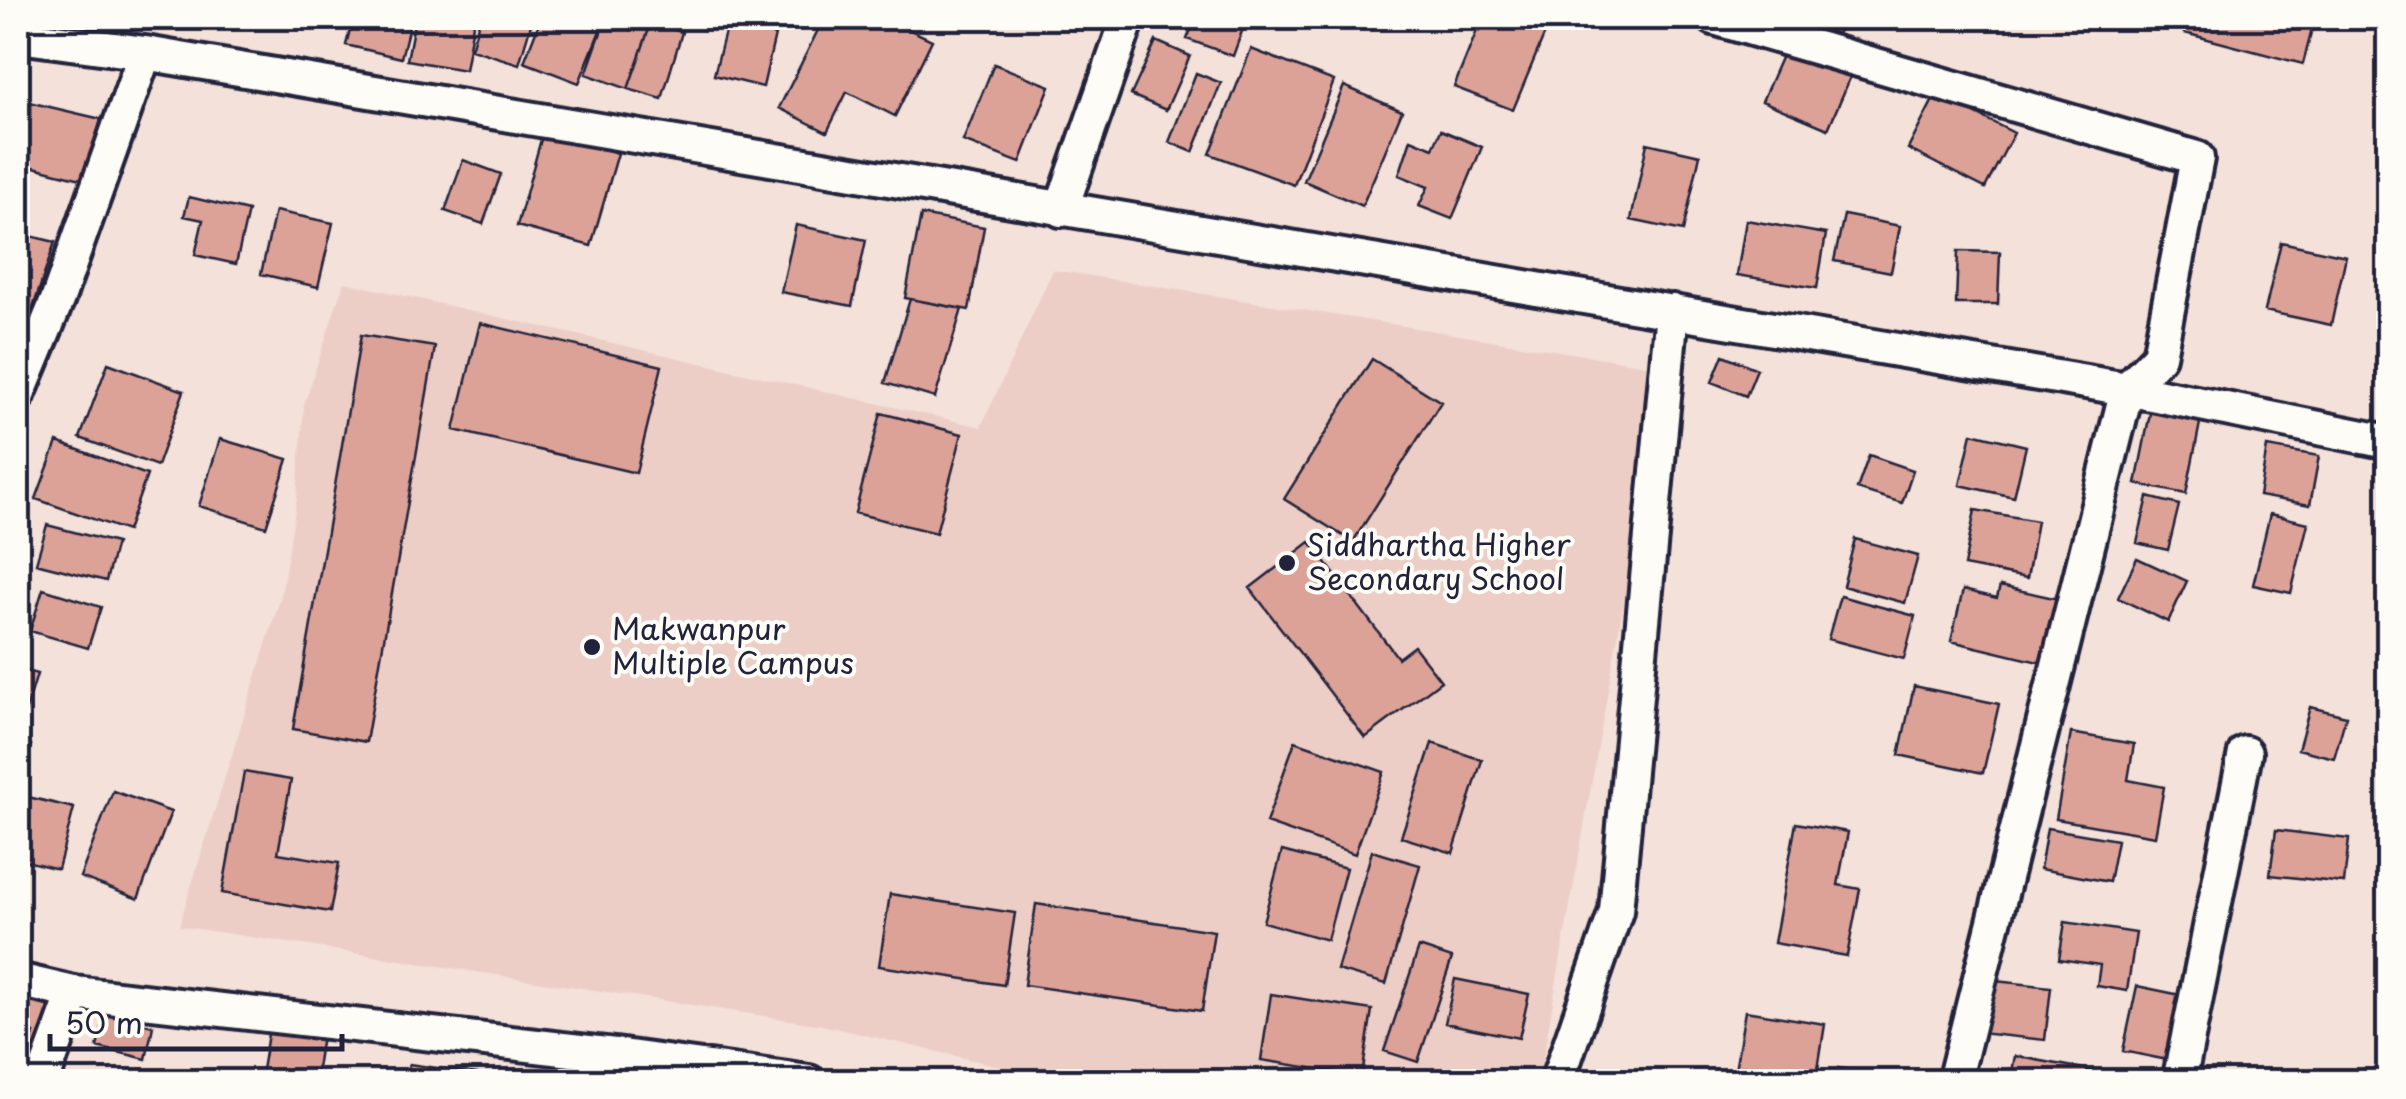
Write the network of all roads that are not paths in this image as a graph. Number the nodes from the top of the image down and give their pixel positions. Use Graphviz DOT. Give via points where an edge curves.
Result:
graph roads {
  1 [pos="1128,18"];
  2 [pos="1714,18"];
  3 [pos="18,36"];
  4 [pos="145,54"];
  5 [pos="1061,210"];
  6 [pos="1672,311"];
  7 [pos="2127,389"];
  8 [pos="18,395"];
  9 [pos="2388,442"];
  10 [pos="2245,753"];
  11 [pos="18,980"];
  12 [pos="74,993"];
  13 [pos="42,1082"];
  14 [pos="809,1082"];
  15 [pos="1557,1082"];
  16 [pos="1954,1082"];
  17 [pos="2179,1082"];
  1 -- 5 [label="street"];
  2 -- 7 [label="street" via="2197,158 2158,356"];
  3 -- 4 [label="street"];
  4 -- 5 [label="street"];
  4 -- 8 [label="street"];
  5 -- 6 [label="street"];
  6 -- 7 [label="street"];
  6 -- 15 [label="street" via="1616,912"];
  7 -- 9 [label="street"];
  7 -- 16 [label="street"];
  10 -- 17 [label="street"];
  11 -- 12 [label="street"];
  12 -- 13 [label="street"];
  12 -- 14 [label="street"];
}
